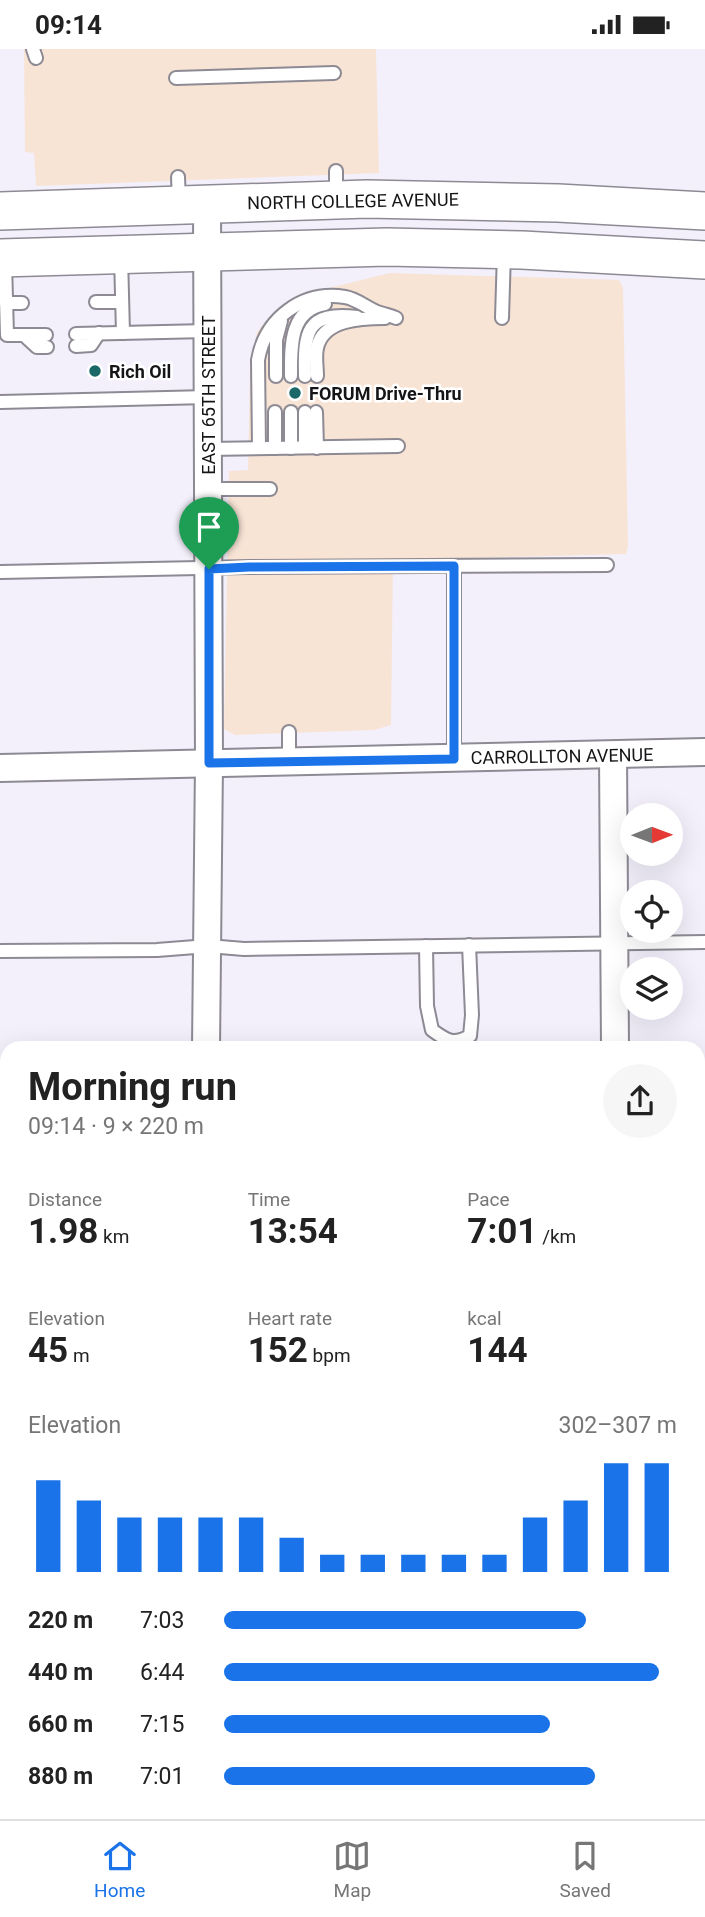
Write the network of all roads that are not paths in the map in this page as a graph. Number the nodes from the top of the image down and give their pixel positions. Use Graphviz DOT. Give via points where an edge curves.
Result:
graph roads {
  1 [pos="334,73"];
  2 [pos="176,78"];
  3 [pos="188,195"];
  4 [pos="0,211"];
  5 [pos="705,212"];
  6 [pos="504,249"];
  7 [pos="207,252"];
  8 [pos="121,255"];
  9 [pos="3,258"];
  10 [pos="705,260"];
  11 [pos="96,302"];
  12 [pos="122,302"];
  13 [pos="6,303"];
  14 [pos="22,303"];
  15 [pos="289,309"];
  16 [pos="371,314"];
  17 [pos="396,318"];
  18 [pos="502,318"];
  19 [pos="208,331"];
  20 [pos="123,333"];
  21 [pos="76,340"];
  22 [pos="46,341"];
  23 [pos="276,376"];
  24 [pos="291,376"];
  25 [pos="311,376"];
  26 [pos="208,397"];
  27 [pos="0,402"];
  28 [pos="275,412"];
  29 [pos="290,412"];
  30 [pos="310,412"];
  31 [pos="398,446"];
  32 [pos="259,448"];
  33 [pos="275,448"];
  34 [pos="291,448"];
  35 [pos="311,448"];
  36 [pos="208,449"];
  37 [pos="208,489"];
  38 [pos="270,489"];
  39 [pos="607,565"];
  40 [pos="454,566"];
  41 [pos="209,569"];
  42 [pos="0,572"];
  43 [pos="289,732"];
  44 [pos="705,753"];
  45 [pos="613,755"];
  46 [pos="454,759"];
  47 [pos="289,761"];
  48 [pos="209,763"];
  49 [pos="0,768"];
  50 [pos="705,942"];
  51 [pos="614,943"];
  52 [pos="469,945"];
  53 [pos="208,946"];
  54 [pos="426,946"];
  55 [pos="0,951"];
  56 [pos="206,1041"];
  57 [pos="447,1041"];
  58 [pos="461,1041"];
  59 [pos="615,1041"];
  1 -- 2 [label="lane"];
  3 -- 4 [label="main road, NORTH COLLEGE AVENUE"];
  3 -- 5 [label="main road, NORTH COLLEGE AVENUE" via="336,185 441,199"];
  3 -- 7 [label="street, EAST 65TH STREET"];
  6 -- 7 [label="main road"];
  6 -- 10 [label="main road"];
  6 -- 18 [label="lane"];
  7 -- 8 [label="main road"];
  7 -- 19 [label="street, EAST 65TH STREET"];
  8 -- 9 [label="main road"];
  8 -- 12 [label="lane"];
  9 -- 13 [label="lane"];
  11 -- 12 [label="lane"];
  12 -- 20 [label="lane"];
  13 -- 14 [label="lane"];
  13 -- 22 [label="lane" via="7,335"];
  15 -- 16 [label="lane" via="336,296 353,299"];
  15 -- 23 [label="lane" via="278,330"];
  15 -- 32 [label="lane" via="276,320 260,347"];
  16 -- 17 [label="lane"];
  16 -- 24 [label="lane" via="333,303 302,315 291,342"];
  16 -- 25 [label="lane" via="326,332 317,345"];
  19 -- 20 [label="lane"];
  19 -- 26 [label="street, EAST 65TH STREET"];
  20 -- 21 [label="lane"];
  26 -- 27 [label="lane"];
  26 -- 36 [label="street, EAST 65TH STREET"];
  28 -- 33 [label="lane"];
  29 -- 34 [label="lane"];
  30 -- 35 [label="lane"];
  31 -- 35 [label="lane"];
  32 -- 33 [label="lane"];
  32 -- 36 [label="lane"];
  33 -- 34 [label="lane"];
  34 -- 35 [label="lane"];
  36 -- 37 [label="street, EAST 65TH STREET"];
  37 -- 38 [label="lane"];
  37 -- 41 [label="street, EAST 65TH STREET"];
  39 -- 40 [label="lane"];
  40 -- 41 [label="lane"];
  40 -- 46 [label="lane"];
  41 -- 42 [label="lane"];
  41 -- 48 [label="street, EAST 65TH STREET"];
  43 -- 47 [label="lane"];
  44 -- 45 [label="street, CARROLLTON AVENUE"];
  45 -- 46 [label="street, CARROLLTON AVENUE"];
  45 -- 51 [label="street"];
  46 -- 47 [label="street, CARROLLTON AVENUE"];
  47 -- 48 [label="street, CARROLLTON AVENUE"];
  48 -- 49 [label="street, CARROLLTON AVENUE"];
  48 -- 53 [label="street, EAST 65TH STREET"];
  50 -- 51 [label="lane"];
  51 -- 52 [label="lane"];
  51 -- 59 [label="street"];
  52 -- 54 [label="lane"];
  52 -- 58 [label="lane" via="472,1015 470,1036"];
  53 -- 54 [label="lane"];
  53 -- 55 [label="lane"];
  53 -- 56 [label="street, EAST 65TH STREET"];
  54 -- 57 [label="lane" via="432,1030"];
}
